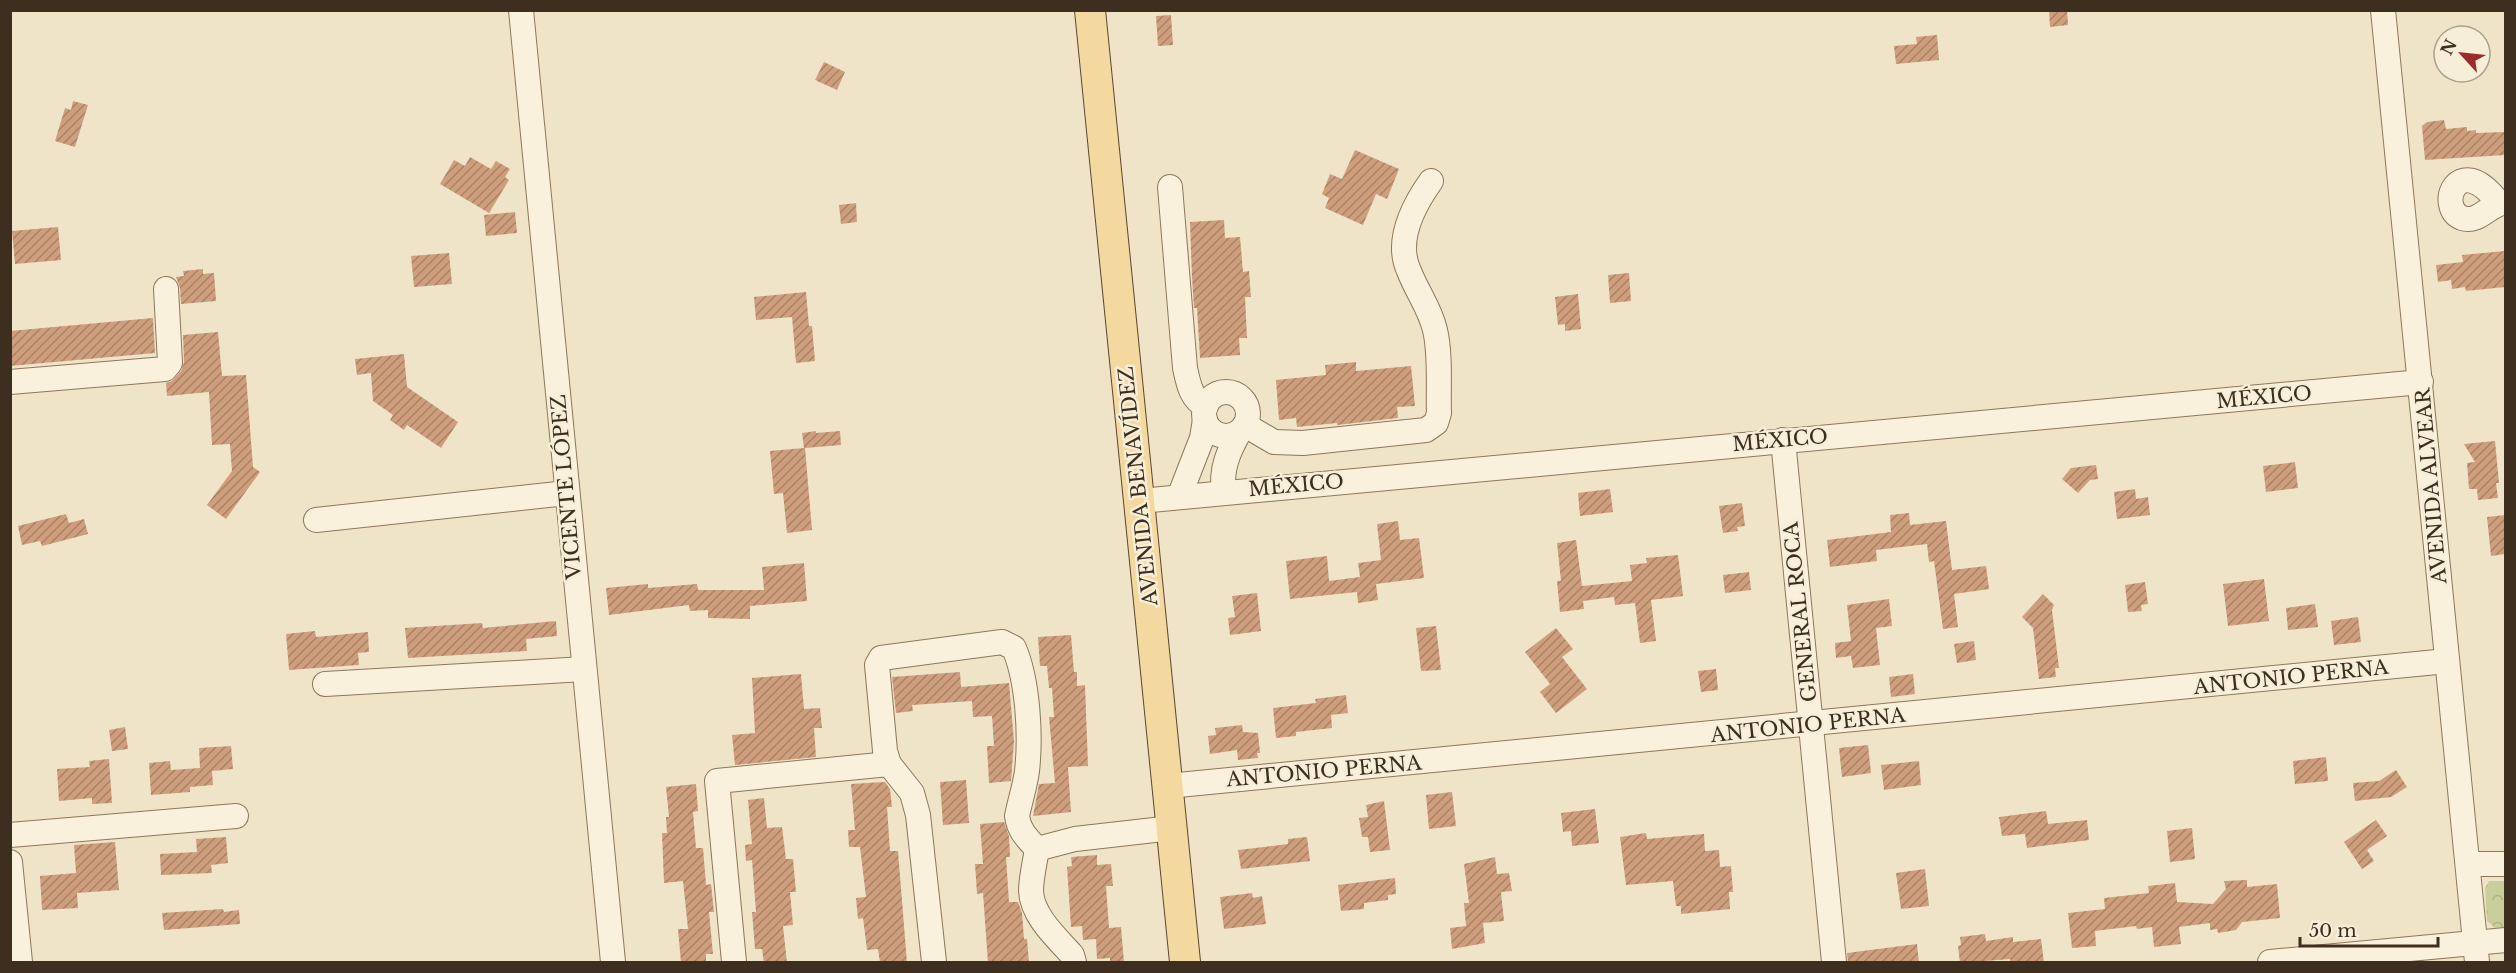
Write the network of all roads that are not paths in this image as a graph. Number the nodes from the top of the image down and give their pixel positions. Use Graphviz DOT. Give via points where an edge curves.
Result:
graph roads {
  1 [pos="521,10"];
  2 [pos="1090,10"];
  3 [pos="2383,10"];
  4 [pos="1431,181"];
  5 [pos="1170,186"];
  6 [pos="166,289"];
  7 [pos="10,382"];
  8 [pos="2421,382"];
  9 [pos="1206,413"];
  10 [pos="1243,428"];
  11 [pos="1783,440"];
  12 [pos="1224,492"];
  13 [pos="567,493"];
  14 [pos="1179,497"];
  15 [pos="1140,501"];
  16 [pos="316,520"];
  17 [pos="2447,661"];
  18 [pos="584,669"];
  19 [pos="325,684"];
  20 [pos="1812,725"];
  21 [pos="890,764"];
  22 [pos="1168,786"];
  23 [pos="236,816"];
  24 [pos="1172,828"];
  25 [pos="10,835"];
  26 [pos="1036,849"];
  27 [pos="10,862"];
  28 [pos="2468,864"];
  29 [pos="2505,864"];
  30 [pos="2505,940"];
  31 [pos="2476,952"];
  32 [pos="20,963"];
  33 [pos="613,963"];
  34 [pos="734,963"];
  35 [pos="934,963"];
  36 [pos="1074,963"];
  37 [pos="1185,963"];
  38 [pos="1834,963"];
  39 [pos="2270,963"];
  1 -- 13 [label="street, VICENTE LÓPEZ"];
  2 -- 15 [label="main road, AVENIDA BENAVÍDEZ"];
  3 -- 8 [label="street, AVENIDA ALVEAR"];
  4 -- 10 [label="street" via="1408,222 1405,249 1407,269 1428,305 1436,332 1436,423 1426,430 1303,443 1274,442"];
  5 -- 9 [label="street" via="1185,368 1190,388"];
  6 -- 7 [label="street" via="170,363 165,369"];
  8 -- 11 [label="street, MÉXICO"];
  8 -- 17 [label="street, AVENIDA ALVEAR"];
  9 -- 10 [label="street" via="1213,432 1220,435"];
  9 -- 10 [label="street" via="1216,395 1236,395 1248,412"];
  9 -- 14 [label="street" via="1202,438"];
  10 -- 12 [label="street" via="1231,448 1222,477"];
  11 -- 12 [label="street, MÉXICO"];
  11 -- 20 [label="street, GENERAL ROCA"];
  12 -- 14 [label="street, MÉXICO"];
  13 -- 16 [label="street"];
  13 -- 18 [label="street, VICENTE LÓPEZ"];
  14 -- 15 [label="street, MÉXICO"];
  15 -- 22 [label="main road, AVENIDA BENAVÍDEZ"];
  17 -- 20 [label="street, ANTONIO PERNA"];
  17 -- 28 [label="street, AVENIDA ALVEAR"];
  18 -- 19 [label="street"];
  18 -- 33 [label="street, VICENTE LÓPEZ"];
  20 -- 22 [label="street, ANTONIO PERNA"];
  20 -- 38 [label="street, GENERAL ROCA"];
  21 -- 26 [label="street" via="885,751 877,665 881,658 1010,644 1017,655 1027,714 1027,769 1018,824"];
  21 -- 34 [label="street" via="717,782"];
  21 -- 35 [label="street" via="912,793 918,815"];
  22 -- 24 [label="main road, AVENIDA BENAVÍDEZ"];
  23 -- 25 [label="street"];
  24 -- 26 [label="street" via="1075,839"];
  24 -- 37 [label="main road, AVENIDA BENAVÍDEZ"];
  26 -- 36 [label="street" via="1033,900"];
  27 -- 32 [label="street"];
  28 -- 29 [label="street"];
  28 -- 31 [label="street, AVENIDA ALVEAR"];
  30 -- 31 [label="street"];
  31 -- 39 [label="street"];
}
